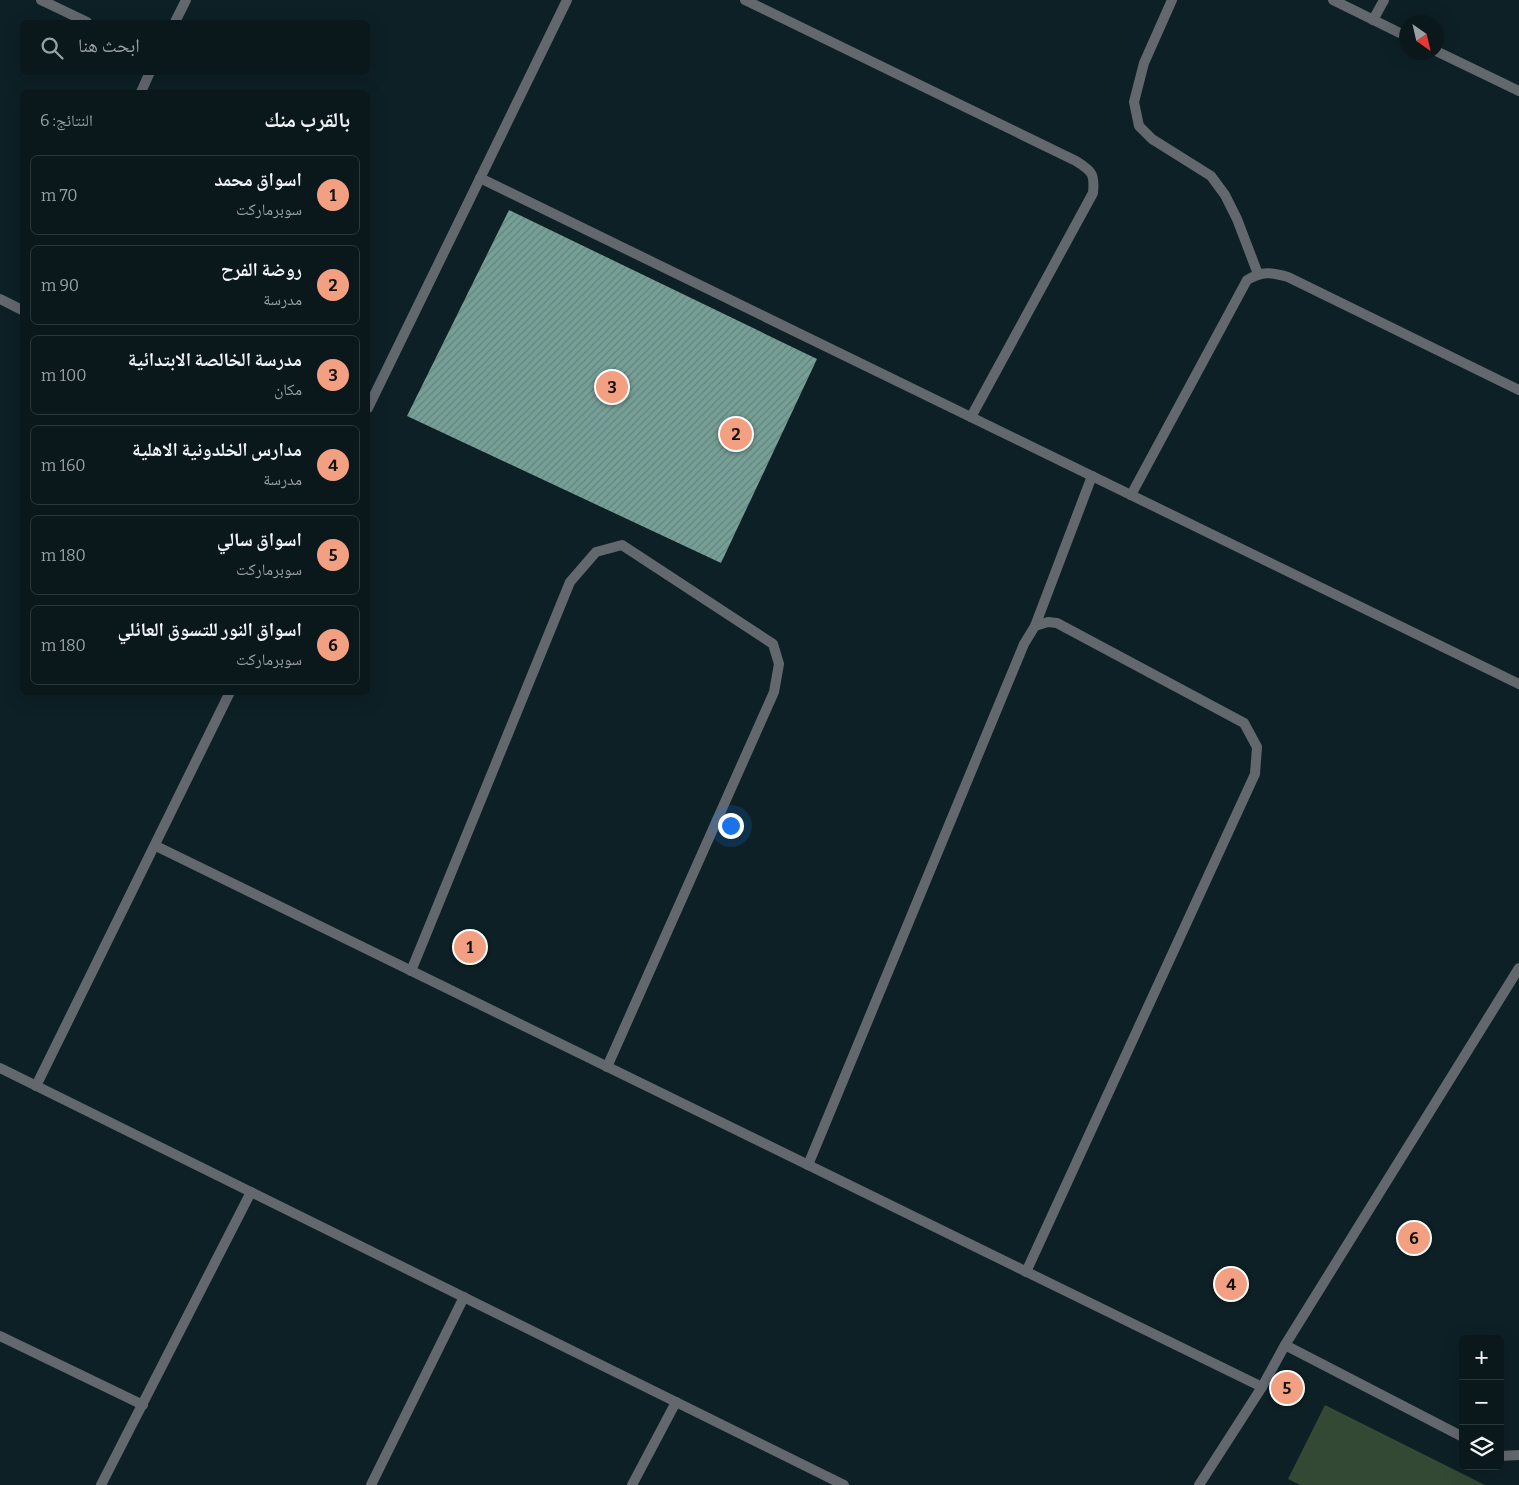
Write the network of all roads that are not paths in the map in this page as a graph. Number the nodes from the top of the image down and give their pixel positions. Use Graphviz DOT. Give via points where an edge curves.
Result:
graph roads {
  1 [pos="41,0"];
  2 [pos="186,0"];
  3 [pos="567,0"];
  4 [pos="745,0"];
  5 [pos="1172,0"];
  6 [pos="1333,0"];
  7 [pos="1384,0"];
  8 [pos="83,20"];
  9 [pos="176,20"];
  10 [pos="1374,20"];
  11 [pos="1399,32"];
  12 [pos="1444,55"];
  13 [pos="149,75"];
  14 [pos="142,90"];
  15 [pos="1519,91"];
  16 [pos="480,178"];
  17 [pos="1258,274"];
  18 [pos="0,299"];
  19 [pos="20,309"];
  20 [pos="1519,390"];
  21 [pos="370,404"];
  22 [pos="971,417"];
  23 [pos="1092,476"];
  24 [pos="1131,496"];
  25 [pos="1035,626"];
  26 [pos="1519,684"];
  27 [pos="229,695"];
  28 [pos="156,846"];
  29 [pos="1519,968"];
  30 [pos="411,970"];
  31 [pos="607,1067"];
  32 [pos="0,1068"];
  33 [pos="36,1086"];
  34 [pos="808,1165"];
  35 [pos="251,1192"];
  36 [pos="1026,1272"];
  37 [pos="464,1297"];
  38 [pos="0,1336"];
  39 [pos="1285,1345"];
  40 [pos="1262,1387"];
  41 [pos="676,1402"];
  42 [pos="142,1405"];
  43 [pos="1459,1435"];
  44 [pos="1519,1455"];
  45 [pos="1504,1456"];
  46 [pos="102,1485"];
  47 [pos="371,1485"];
  48 [pos="632,1485"];
  49 [pos="844,1485"];
  50 [pos="1199,1485"];
  1 -- 8 [label="street"];
  2 -- 9 [label="street"];
  3 -- 16 [label="street"];
  4 -- 22 [label="street" via="1076,161 1088,168 1095,180 1093,193"];
  5 -- 17 [label="street" via="1144,63 1134,102 1139,126 1152,139 1211,176 1237,219"];
  6 -- 10 [label="street"];
  7 -- 10 [label="street"];
  10 -- 11 [label="street"];
  12 -- 15 [label="street"];
  13 -- 14 [label="street"];
  16 -- 21 [label="street"];
  16 -- 22 [label="street"];
  17 -- 20 [label="street" via="1271,272 1288,277"];
  17 -- 24 [label="street" via="1247,280"];
  18 -- 19 [label="street"];
  22 -- 23 [label="street"];
  23 -- 24 [label="street"];
  23 -- 25 [label="street"];
  24 -- 26 [label="street"];
  25 -- 34 [label="street" via="1024,644"];
  25 -- 36 [label="street" via="1057,623 1244,723 1257,747 1255,774"];
  27 -- 28 [label="street"];
  28 -- 30 [label="street"];
  28 -- 33 [label="street"];
  29 -- 39 [label="street"];
  30 -- 31 [label="street"];
  30 -- 31 [label="street" via="570,582 596,552 622,544 773,644 779,664 774,692"];
  31 -- 34 [label="street"];
  32 -- 33 [label="street"];
  33 -- 35 [label="street"];
  34 -- 36 [label="street"];
  35 -- 37 [label="street"];
  35 -- 42 [label="street"];
  36 -- 40 [label="street"];
  37 -- 41 [label="street"];
  37 -- 47 [label="street"];
  38 -- 42 [label="street"];
  39 -- 40 [label="street"];
  39 -- 43 [label="street"];
  40 -- 50 [label="street"];
  41 -- 48 [label="street"];
  41 -- 49 [label="street"];
  42 -- 46 [label="street"];
  44 -- 45 [label="street"];
}
